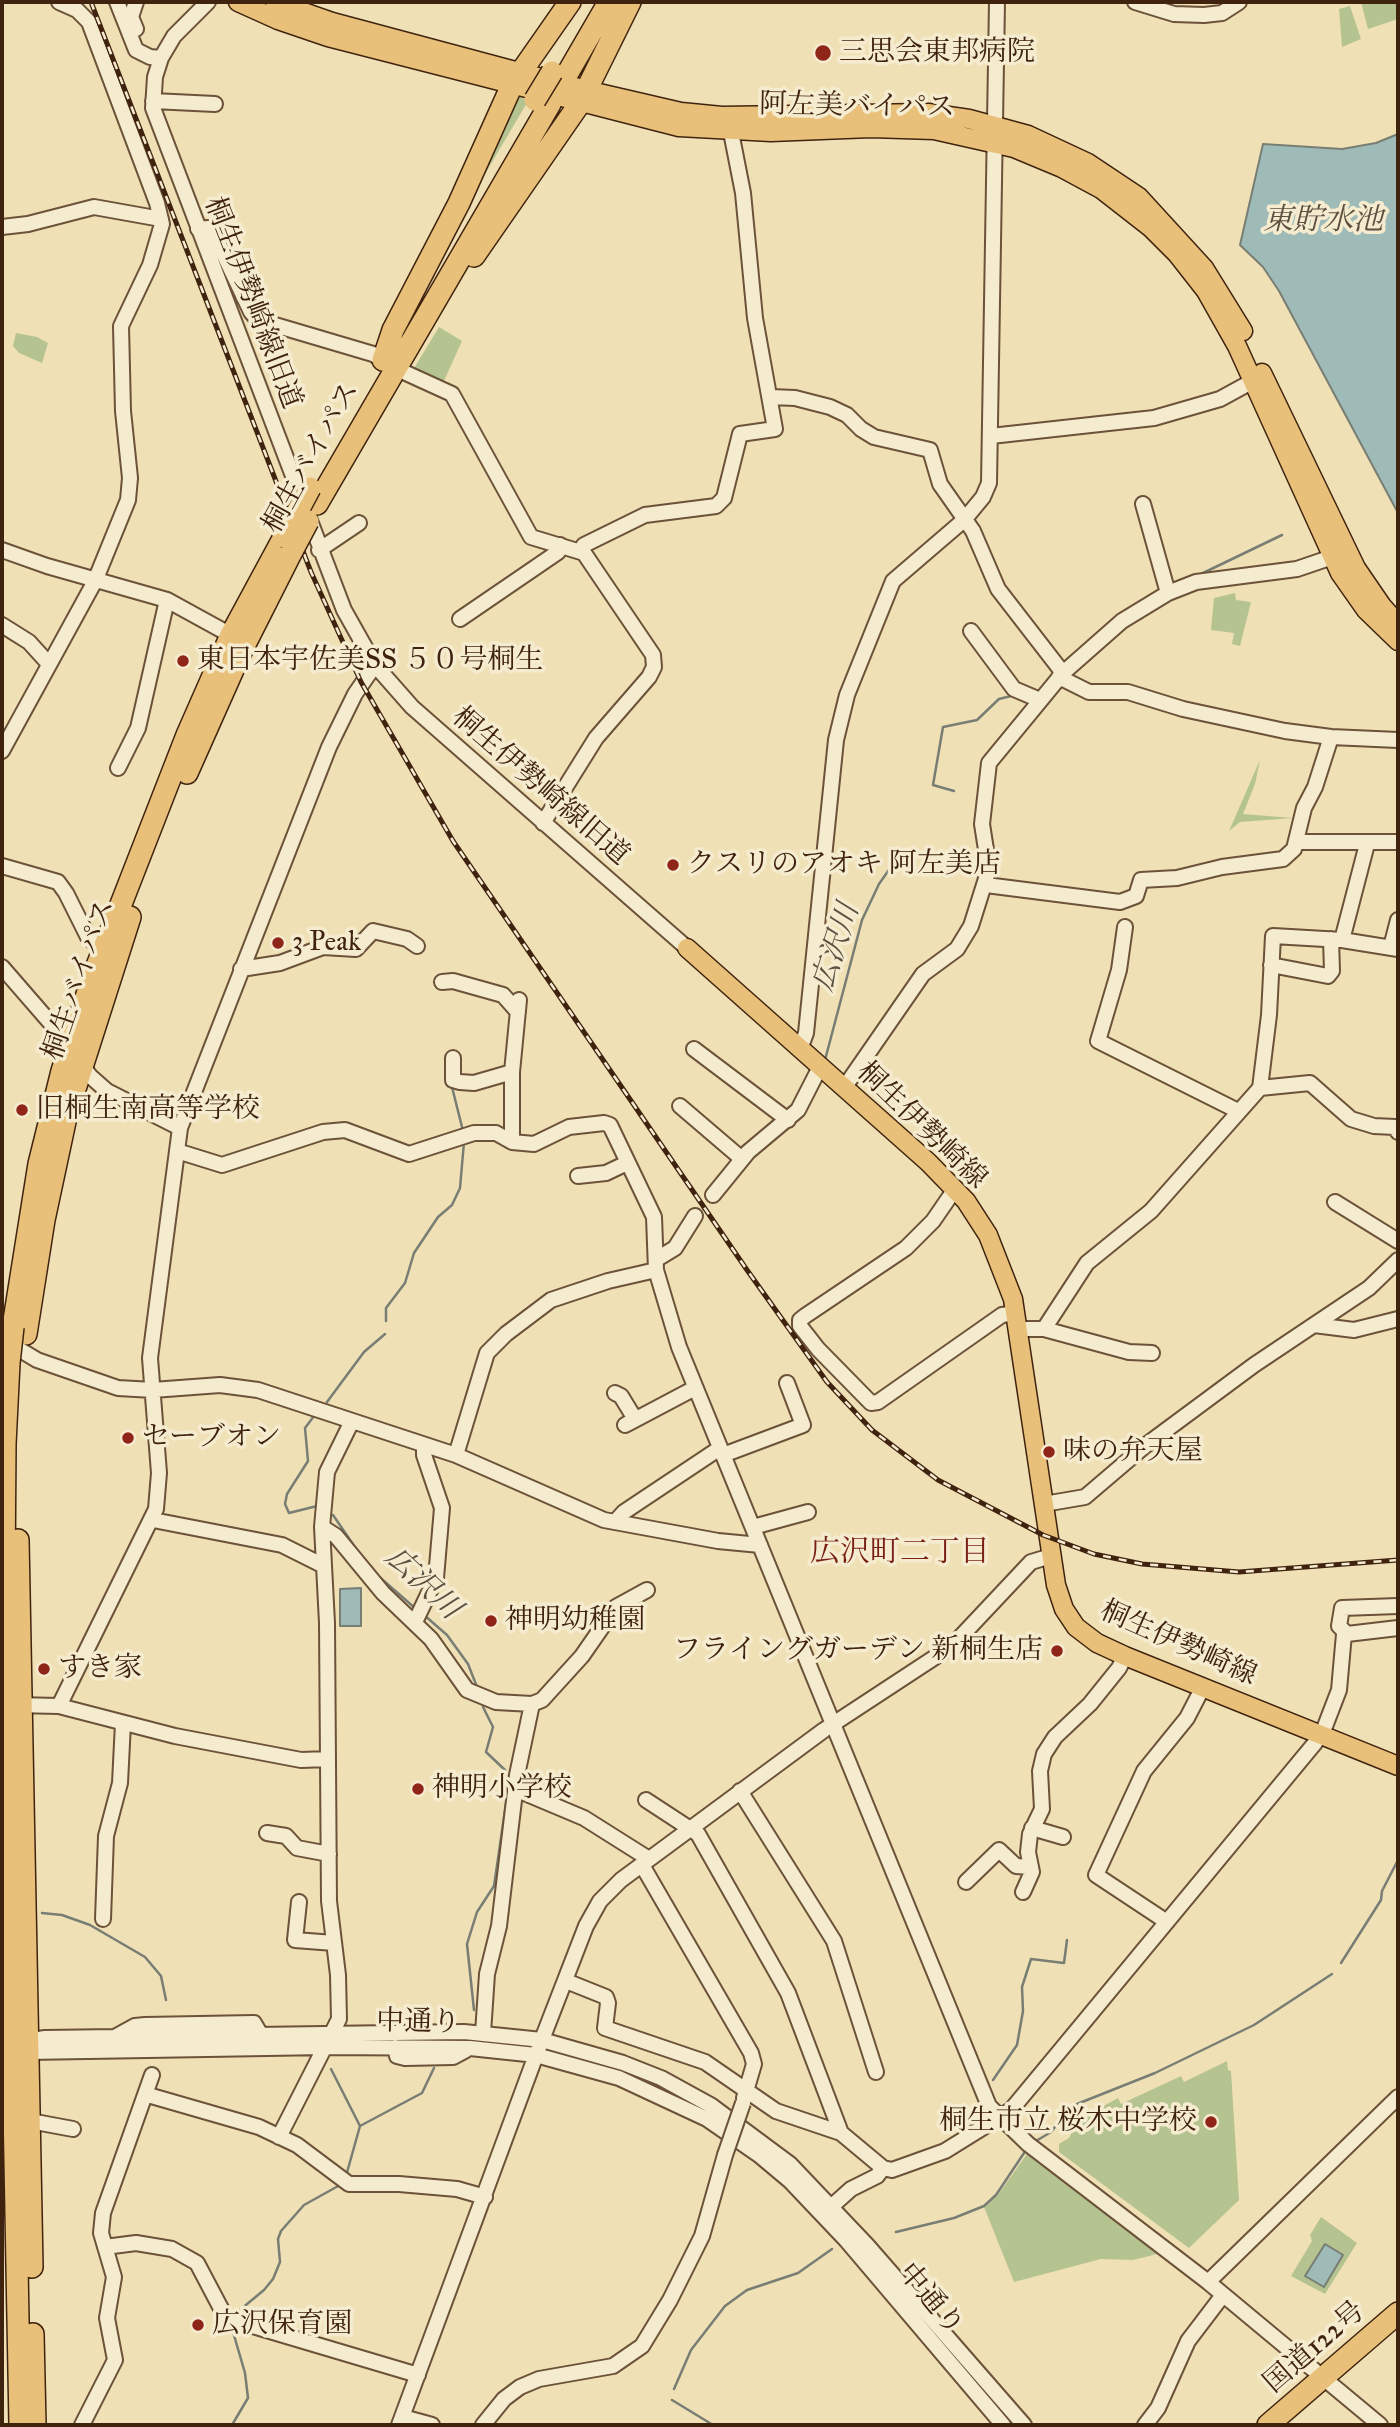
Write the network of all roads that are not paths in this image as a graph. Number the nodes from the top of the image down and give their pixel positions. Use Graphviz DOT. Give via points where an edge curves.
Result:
graph roads {
  1 [pos="59,2"];
  2 [pos="117,2"];
  3 [pos="136,2"];
  4 [pos="208,2"];
  5 [pos="238,2"];
  6 [pos="275,2"];
  7 [pos="570,2"];
  8 [pos="593,2"];
  9 [pos="609,2"];
  10 [pos="630,2"];
  11 [pos="997,2"];
  12 [pos="1138,2"];
  13 [pos="1239,2"];
  14 [pos="161,58"];
  15 [pos="559,74"];
  16 [pos="517,79"];
  17 [pos="583,97"];
  18 [pos="153,101"];
  19 [pos="215,104"];
  20 [pos="731,132"];
  21 [pos="995,134"];
  22 [pos="161,219"];
  23 [pos="2,227"];
  24 [pos="198,229"];
  25 [pos="389,364"];
  26 [pos="1253,382"];
  27 [pos="771,397"];
  28 [pos="991,436"];
  29 [pos="1143,504"];
  30 [pos="964,520"];
  31 [pos="359,523"];
  32 [pos="560,545"];
  33 [pos="2,550"];
  34 [pos="319,550"];
  35 [pos="580,551"];
  36 [pos="1340,555"];
  37 [pos="94,580"];
  38 [pos="1168,593"];
  39 [pos="167,600"];
  40 [pos="460,619"];
  41 [pos="1398,624"];
  42 [pos="2,625"];
  43 [pos="971,631"];
  44 [pos="238,639"];
  45 [pos="1398,641"];
  46 [pos="49,664"];
  47 [pos="375,665"];
  48 [pos="1061,675"];
  49 [pos="1040,699"];
  50 [pos="1331,737"];
  51 [pos="1398,740"];
  52 [pos="2,751"];
  53 [pos="118,768"];
  54 [pos="543,823"];
  55 [pos="1296,842"];
  56 [pos="1398,842"];
  57 [pos="1367,844"];
  58 [pos="2,866"];
  59 [pos="986,885"];
  60 [pos="1398,920"];
  61 [pos="1125,927"];
  62 [pos="1336,940"];
  63 [pos="417,946"];
  64 [pos="687,948"];
  65 [pos="1394,948"];
  66 [pos="102,950"];
  67 [pos="1271,965"];
  68 [pos="2,967"];
  69 [pos="241,969"];
  70 [pos="442,982"];
  71 [pos="694,1049"];
  72 [pos="800,1049"];
  73 [pos="75,1057"];
  74 [pos="453,1058"];
  75 [pos="820,1067"];
  76 [pos="512,1072"];
  77 [pos="844,1088"];
  78 [pos="1260,1088"];
  79 [pos="680,1106"];
  80 [pos="1238,1111"];
  81 [pos="788,1120"];
  82 [pos="180,1128"];
  83 [pos="1398,1132"];
  84 [pos="513,1142"];
  85 [pos="177,1151"];
  86 [pos="742,1159"];
  87 [pos="627,1163"];
  88 [pos="578,1177"];
  89 [pos="955,1189"];
  90 [pos="713,1195"];
  91 [pos="1335,1202"];
  92 [pos="695,1216"];
  93 [pos="1398,1241"];
  94 [pos="1398,1260"];
  95 [pos="656,1264"];
  96 [pos="1398,1319"];
  97 [pos="1017,1321"];
  98 [pos="1314,1325"];
  99 [pos="1044,1329"];
  100 [pos="14,1333"];
  101 [pos="1152,1353"];
  102 [pos="16,1366"];
  103 [pos="787,1383"];
  104 [pos="695,1388"];
  105 [pos="153,1390"];
  106 [pos="615,1393"];
  107 [pos="352,1421"];
  108 [pos="424,1444"];
  109 [pos="722,1452"];
  110 [pos="456,1455"];
  111 [pos="1044,1504"];
  112 [pos="808,1512"];
  113 [pos="153,1520"];
  114 [pos="615,1522"];
  115 [pos="322,1527"];
  116 [pos="753,1527"];
  117 [pos="760,1545"];
  118 [pos="1051,1556"];
  119 [pos="324,1566"];
  120 [pos="3,1577"];
  121 [pos="647,1590"];
  122 [pos="1398,1605"];
  123 [pos="419,1615"];
  124 [pos="1398,1628"];
  125 [pos="1344,1634"];
  126 [pos="1125,1656"];
  127 [pos="1203,1687"];
  128 [pos="532,1704"];
  129 [pos="9,1705"];
  130 [pos="59,1706"];
  131 [pos="123,1723"];
  132 [pos="833,1724"];
  133 [pos="1321,1734"];
  134 [pos="328,1759"];
  135 [pos="1398,1766"];
  136 [pos="515,1790"];
  137 [pos="740,1791"];
  138 [pos="646,1800"];
  139 [pos="692,1828"];
  140 [pos="1032,1828"];
  141 [pos="267,1833"];
  142 [pos="1063,1837"];
  143 [pos="329,1854"];
  144 [pos="645,1862"];
  145 [pos="1031,1867"];
  146 [pos="966,1882"];
  147 [pos="1023,1892"];
  148 [pos="299,1902"];
  149 [pos="103,1919"];
  150 [pos="1167,1922"];
  151 [pos="334,1943"];
  152 [pos="566,1981"];
  153 [pos="7,1998"];
  154 [pos="335,2033"];
  155 [pos="483,2033"];
  156 [pos="542,2040"];
  157 [pos="23,2045"];
  158 [pos="326,2047"];
  159 [pos="536,2055"];
  160 [pos="876,2072"];
  161 [pos="152,2075"];
  162 [pos="148,2095"];
  163 [pos="745,2097"];
  164 [pos="1398,2097"];
  165 [pos="999,2119"];
  166 [pos="30,2120"];
  167 [pos="73,2129"];
  168 [pos="841,2133"];
  169 [pos="279,2137"];
  170 [pos="883,2168"];
  171 [pos="485,2197"];
  172 [pos="832,2206"];
  173 [pos="105,2246"];
  174 [pos="1208,2282"];
  175 [pos="1223,2295"];
  176 [pos="1398,2313"];
  177 [pos="418,2375"];
  178 [pos="1323,2378"];
  179 [pos="401,2421"];
  180 [pos="20,2425"];
  181 [pos="35,2425"];
  182 [pos="82,2425"];
  183 [pos="432,2425"];
  184 [pos="483,2425"];
  185 [pos="1003,2425"];
  186 [pos="1024,2425"];
  187 [pos="1145,2425"];
  188 [pos="1269,2425"];
  189 [pos="1380,2425"];
  1 -- 22 [label="street" via="89,22"];
  2 -- 14 [label="street" via="136,50"];
  3 -- 14 [label="street" via="131,17 140,41"];
  4 -- 14 [label="street, 桐生伊勢崎線旧道" via="174,36"];
  5 -- 16 [label="main road, 阿左美バイパス" via="328,37"];
  6 -- 16 [label="main road, 阿左美バイパス"];
  7 -- 16 [label="highway"];
  8 -- 15 [label="highway, 桐生バイパス"];
  9 -- 15 [label="highway, 桐生バイパス"];
  10 -- 17 [label="highway"];
  11 -- 21 [label="street"];
  12 -- 13 [label="street" via="1174,13 1222,13"];
  14 -- 18 [label="street, 桐生伊勢崎線旧道"];
  15 -- 25 [label="highway, 桐生バイパス, bridge"];
  16 -- 17 [label="main road, 阿左美バイパス"];
  16 -- 25 [label="highway" via="393,330"];
  17 -- 20 [label="main road, 阿左美バイパス" via="679,127"];
  17 -- 21 [label="main road, 阿左美バイパス" via="702,115 949,115"];
  17 -- 25 [label="highway" via="415,349"];
  18 -- 19 [label="street"];
  18 -- 24 [label="street, 桐生伊勢崎線旧道" via="157,124"];
  20 -- 21 [label="main road, 阿左美バイパス" via="908,128"];
  20 -- 27 [label="street" via="743,193 755,318"];
  21 -- 26 [label="main road, 阿左美バイパス" via="1089,183 1157,234 1206,291"];
  21 -- 28 [label="street"];
  21 -- 36 [label="main road, 阿左美バイパス" via="1049,143 1108,175 1150,208 1191,251 1238,321"];
  22 -- 23 [label="street" via="94,206"];
  22 -- 37 [label="street" via="154,255 121,326 130,488"];
  24 -- 25 [label="street" via="214,233 258,320 373,354"];
  24 -- 34 [label="street, 桐生伊勢崎線旧道"];
  25 -- 32 [label="street" via="452,394 531,537"];
  25 -- 44 [label="highway, 桐生バイパス, bridge"];
  26 -- 28 [label="street" via="1220,399 1154,418"];
  26 -- 36 [label="main road, 阿左美バイパス"];
  27 -- 30 [label="street" via="830,407 874,437 930,450 940,484"];
  27 -- 35 [label="street" via="775,429 740,434 724,498 716,506 645,515"];
  28 -- 30 [label="street" via="987,488"];
  29 -- 38 [label="street"];
  30 -- 48 [label="street" via="1005,601"];
  30 -- 72 [label="street" via="893,581 847,695 837,733 806,1033"];
  31 -- 34 [label="street"];
  32 -- 35 [label="street"];
  32 -- 40 [label="street" via="558,552"];
  33 -- 37 [label="street"];
  34 -- 47 [label="street, 桐生伊勢崎線旧道" via="344,610"];
  35 -- 54 [label="street" via="649,646 654,667 596,738"];
  36 -- 38 [label="street" via="1276,573 1196,582"];
  36 -- 41 [label="main road, 阿左美バイパス"];
  36 -- 45 [label="main road, 阿左美バイパス" via="1360,602"];
  37 -- 39 [label="street"];
  37 -- 46 [label="street"];
  38 -- 48 [label="street" via="1122,621"];
  39 -- 44 [label="street"];
  39 -- 53 [label="street" via="138,727"];
  42 -- 46 [label="street" via="29,642"];
  43 -- 49 [label="street" via="1014,689"];
  44 -- 66 [label="highway, 桐生バイパス" via="187,735"];
  44 -- 73 [label="highway, 桐生バイパス"];
  46 -- 52 [label="street"];
  47 -- 54 [label="street, 桐生伊勢崎線旧道" via="412,707"];
  47 -- 69 [label="street" via="329,747"];
  48 -- 49 [label="street"];
  48 -- 50 [label="street" via="1089,692 1128,692 1183,709"];
  49 -- 59 [label="street" via="989,763 982,818 989,869"];
  50 -- 51 [label="street"];
  50 -- 55 [label="street"];
  54 -- 64 [label="street, 桐生伊勢崎線旧道"];
  55 -- 57 [label="street"];
  55 -- 59 [label="street" via="1290,854 1279,860 1141,880 1133,898 1120,902"];
  56 -- 57 [label="street"];
  57 -- 62 [label="street"];
  58 -- 66 [label="street" via="58,883 88,937"];
  59 -- 77 [label="street" via="975,919 957,949 923,974"];
  60 -- 65 [label="street"];
  61 -- 80 [label="street" via="1119,970 1098,1041"];
  62 -- 65 [label="street"];
  62 -- 67 [label="street" via="1273,936"];
  62 -- 67 [label="street" via="1328,976"];
  63 -- 69 [label="street" via="373,931 360,948 323,947 280,963"];
  64 -- 72 [label="main road, 桐生伊勢崎線"];
  66 -- 73 [label="highway, 桐生バイパス"];
  67 -- 78 [label="street"];
  68 -- 73 [label="street"];
  69 -- 82 [label="street"];
  70 -- 76 [label="street" via="503,995 518,1006"];
  71 -- 81 [label="street"];
  72 -- 75 [label="main road, 桐生伊勢崎線"];
  73 -- 82 [label="street" via="107,1091"];
  73 -- 100 [label="highway, 桐生バイパス" via="37,1175"];
  74 -- 76 [label="street" via="453,1080 460,1082 474,1083"];
  75 -- 77 [label="main road, 桐生伊勢崎線"];
  75 -- 81 [label="street" via="803,1104"];
  76 -- 84 [label="street"];
  77 -- 89 [label="main road, 桐生伊勢崎線"];
  78 -- 80 [label="street"];
  78 -- 83 [label="street" via="1310,1083 1351,1119 1395,1127"];
  79 -- 86 [label="street"];
  80 -- 99 [label="street" via="1151,1212 1087,1263"];
  81 -- 86 [label="street"];
  82 -- 85 [label="street"];
  84 -- 85 [label="street" via="496,1133 474,1133 409,1154 345,1130 323,1132 222,1164"];
  84 -- 87 [label="street" via="534,1144 569,1127 608,1123"];
  85 -- 105 [label="street" via="151,1348"];
  86 -- 90 [label="street"];
  87 -- 88 [label="street" via="606,1173"];
  87 -- 95 [label="street" via="654,1216"];
  89 -- 97 [label="main road, 桐生伊勢崎線" via="995,1248"];
  89 -- 97 [label="street" via="933,1221 906,1248 805,1315 800,1326 871,1403 1002,1315"];
  91 -- 93 [label="street"];
  92 -- 95 [label="street" via="675,1248"];
  94 -- 98 [label="street" via="1369,1288"];
  95 -- 104 [label="street"];
  95 -- 110 [label="street" via="551,1300 487,1353"];
  96 -- 98 [label="street" via="1354,1330"];
  97 -- 99 [label="street"];
  97 -- 111 [label="main road, 桐生伊勢崎線"];
  98 -- 111 [label="street" via="1146,1445 1085,1497"];
  99 -- 101 [label="street" via="1129,1352"];
  100 -- 102 [label="highway, 桐生バイパス, bridge"];
  100 -- 105 [label="street" via="37,1360 105,1384"];
  102 -- 120 [label="highway, 桐生バイパス" via="5,1444"];
  102 -- 129 [label="highway, 桐生バイパス" via="18,1493"];
  103 -- 109 [label="street" via="803,1425"];
  104 -- 106 [label="street" via="630,1422 621,1396"];
  104 -- 109 [label="street"];
  105 -- 107 [label="street" via="235,1386"];
  105 -- 113 [label="street" via="159,1494"];
  107 -- 108 [label="street"];
  107 -- 115 [label="street" via="327,1472"];
  108 -- 110 [label="street"];
  108 -- 123 [label="street" via="442,1508 436,1578"];
  109 -- 114 [label="street"];
  109 -- 116 [label="street"];
  110 -- 114 [label="street"];
  111 -- 118 [label="main road, 桐生伊勢崎線"];
  112 -- 116 [label="street"];
  113 -- 119 [label="street" via="282,1545"];
  113 -- 130 [label="street"];
  114 -- 117 [label="street"];
  115 -- 119 [label="street"];
  115 -- 123 [label="street" via="337,1536 383,1592"];
  116 -- 117 [label="street"];
  117 -- 132 [label="street"];
  118 -- 126 [label="main road, 桐生伊勢崎線" via="1058,1593 1072,1622 1097,1643"];
  118 -- 132 [label="street" via="1031,1562 952,1647"];
  119 -- 134 [label="street"];
  120 -- 129 [label="highway, 桐生バイパス"];
  121 -- 128 [label="street" via="622,1602 580,1659 542,1700"];
  122 -- 125 [label="street" via="1342,1608 1339,1626"];
  123 -- 128 [label="street" via="473,1695"];
  124 -- 125 [label="street"];
  125 -- 133 [label="street" via="1339,1690"];
  126 -- 127 [label="main road, 桐生伊勢崎線"];
  126 -- 140 [label="street" via="1090,1704 1047,1748 1040,1766 1042,1809"];
  127 -- 133 [label="main road, 桐生伊勢崎線"];
  127 -- 150 [label="street" via="1187,1718 1140,1778 1096,1875"];
  128 -- 136 [label="street"];
  129 -- 130 [label="street"];
  129 -- 153 [label="highway, 桐生バイパス"];
  129 -- 157 [label="highway, 桐生バイパス"];
  130 -- 131 [label="street"];
  131 -- 134 [label="street" via="301,1760"];
  131 -- 149 [label="street" via="120,1783 106,1836"];
  132 -- 137 [label="street"];
  132 -- 165 [label="street" via="984,2094"];
  133 -- 135 [label="main road, 桐生伊勢崎線"];
  133 -- 150 [label="street"];
  134 -- 143 [label="street"];
  136 -- 144 [label="street" via="584,1818"];
  136 -- 155 [label="street" via="499,1926 487,1974"];
  137 -- 139 [label="street"];
  137 -- 160 [label="street" via="834,1941"];
  138 -- 139 [label="street"];
  139 -- 144 [label="street"];
  139 -- 168 [label="street" via="789,1993"];
  140 -- 142 [label="street"];
  140 -- 145 [label="street" via="1027,1852"];
  141 -- 143 [label="street" via="286,1836 297,1848"];
  143 -- 151 [label="street"];
  144 -- 152 [label="street" via="600,1901"];
  144 -- 163 [label="street" via="751,2053 754,2064"];
  145 -- 146 [label="street" via="1016,1866 999,1850"];
  145 -- 147 [label="street"];
  148 -- 151 [label="street" via="295,1940"];
  150 -- 165 [label="street"];
  151 -- 154 [label="street" via="340,2019"];
  152 -- 156 [label="street"];
  152 -- 163 [label="street" via="606,1997 605,2028 705,2062"];
  153 -- 157 [label="highway, 桐生バイパス"];
  154 -- 155 [label="street, 中通り"];
  154 -- 157 [label="street, 中通り"];
  154 -- 158 [label="street"];
  155 -- 156 [label="street, 中通り"];
  156 -- 159 [label="street"];
  156 -- 172 [label="street, 中通り" via="622,2063 693,2095 772,2148"];
  157 -- 158 [label="street, 中通り"];
  157 -- 166 [label="highway, 桐生バイパス"];
  157 -- 180 [label="highway, 桐生バイパス"];
  158 -- 159 [label="street, 中通り" via="470,2048"];
  158 -- 169 [label="street"];
  159 -- 171 [label="street"];
  159 -- 185 [label="street, 中通り" via="597,2070 657,2094 707,2119 760,2155 846,2240"];
  161 -- 162 [label="street"];
  162 -- 169 [label="street" via="249,2123"];
  162 -- 173 [label="street" via="103,2213 100,2233"];
  163 -- 168 [label="street"];
  163 -- 184 [label="street, bridge" via="702,2236 642,2346 613,2366 520,2387"];
  164 -- 174 [label="street"];
  165 -- 170 [label="street" via="945,2151 892,2170"];
  165 -- 174 [label="street"];
  166 -- 167 [label="street"];
  166 -- 181 [label="highway, 桐生バイパス"];
  168 -- 170 [label="street"];
  169 -- 171 [label="street" via="298,2144 349,2184 457,2189"];
  170 -- 172 [label="street"];
  171 -- 177 [label="street"];
  172 -- 186 [label="street, 中通り"];
  173 -- 177 [label="street" via="136,2243 172,2249 197,2263 226,2318"];
  173 -- 182 [label="street" via="114,2277 107,2318 115,2360"];
  174 -- 175 [label="street"];
  175 -- 178 [label="street"];
  175 -- 187 [label="street" via="1188,2341 1158,2408"];
  176 -- 178 [label="highway, 国道122号"];
  177 -- 179 [label="street"];
  178 -- 188 [label="highway, 国道122号"];
  178 -- 189 [label="street"];
  179 -- 183 [label="street"];
}
